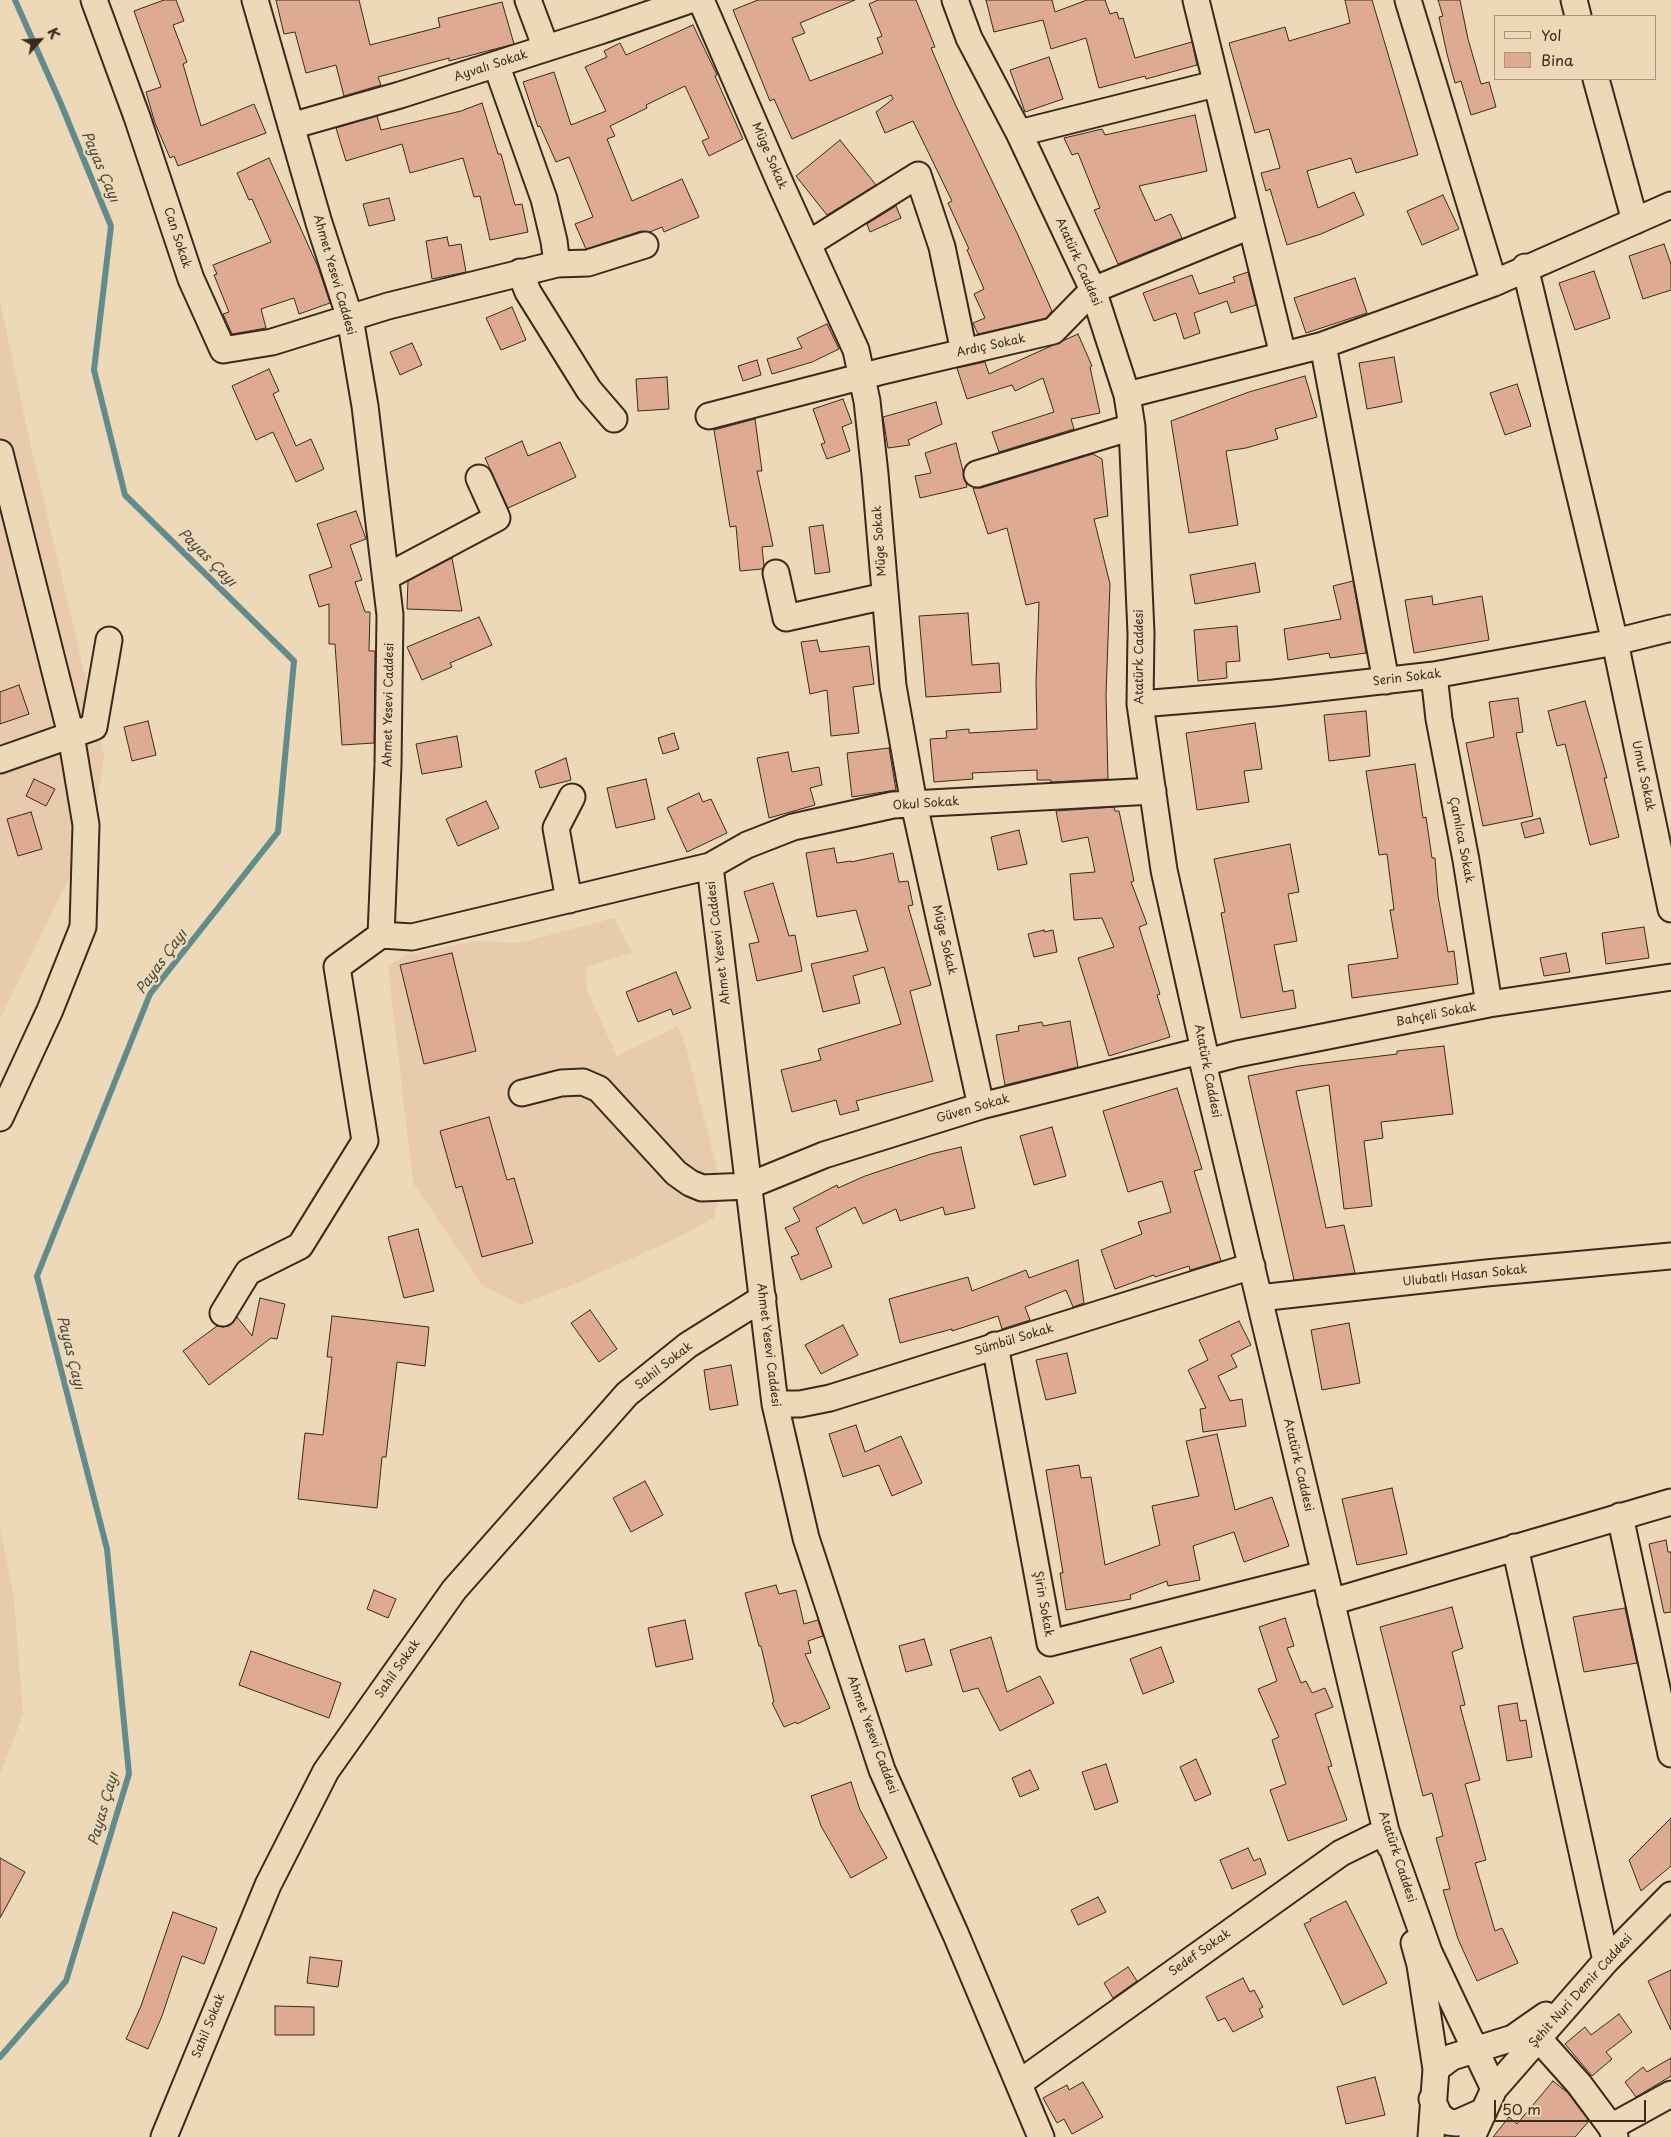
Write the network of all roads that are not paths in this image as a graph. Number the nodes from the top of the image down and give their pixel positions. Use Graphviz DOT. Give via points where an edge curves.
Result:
graph roads {
  1 [pos="94,0"];
  2 [pos="254,0"];
  3 [pos="528,0"];
  4 [pos="690,0"];
  5 [pos="701,0"];
  6 [pos="955,0"];
  7 [pos="1196,0"];
  8 [pos="1408,0"];
  9 [pos="1574,0"];
  10 [pos="1578,15"];
  11 [pos="546,48"];
  12 [pos="496,64"];
  13 [pos="1596,80"];
  14 [pos="1215,84"];
  15 [pos="291,126"];
  16 [pos="1019,133"];
  17 [pos="1671,205"];
  18 [pos="1635,221"];
  19 [pos="1250,226"];
  20 [pos="808,244"];
  21 [pos="645,245"];
  22 [pos="557,264"];
  23 [pos="1525,268"];
  24 [pos="520,272"];
  25 [pos="1494,283"];
  26 [pos="1093,290"];
  27 [pos="350,318"];
  28 [pos="1323,345"];
  29 [pos="964,352"];
  30 [pos="1283,355"];
  31 [pos="863,377"];
  32 [pos="1127,395"];
  33 [pos="709,416"];
  34 [pos="614,419"];
  35 [pos="1132,427"];
  36 [pos="0,453"];
  37 [pos="977,474"];
  38 [pos="479,478"];
  39 [pos="776,573"];
  40 [pos="386,577"];
  41 [pos="885,596"];
  42 [pos="1671,628"];
  43 [pos="110,640"];
  44 [pos="1615,642"];
  45 [pos="1434,675"];
  46 [pos="1386,681"];
  47 [pos="1140,704"];
  48 [pos="71,735"];
  49 [pos="0,760"];
  50 [pos="1153,791"];
  51 [pos="572,797"];
  52 [pos="914,804"];
  53 [pos="710,866"];
  54 [pos="1670,896"];
  55 [pos="569,900"];
  56 [pos="381,935"];
  57 [pos="1671,977"];
  58 [pos="1489,1004"];
  59 [pos="1204,1057"];
  60 [pos="522,1093"];
  61 [pos="981,1106"];
  62 [pos="0,1118"];
  63 [pos="748,1186"];
  64 [pos="1671,1256"];
  65 [pos="1252,1266"];
  66 [pos="763,1298"];
  67 [pos="1259,1298"];
  68 [pos="223,1313"];
  69 [pos="995,1346"];
  70 [pos="775,1404"];
  71 [pos="1671,1502"];
  72 [pos="1620,1516"];
  73 [pos="1515,1547"];
  74 [pos="1324,1574"];
  75 [pos="1332,1602"];
  76 [pos="1671,1754"];
  77 [pos="1386,1830"];
  78 [pos="1671,1896"];
  79 [pos="1599,1969"];
  80 [pos="1538,2038"];
  81 [pos="1475,2050"];
  82 [pos="1436,2069"];
  83 [pos="1018,2083"];
  84 [pos="1494,2089"];
  85 [pos="1671,2094"];
  86 [pos="1432,2099"];
  87 [pos="1484,2111"];
  88 [pos="1613,2132"];
  89 [pos="164,2137"];
  90 [pos="1041,2137"];
  91 [pos="1431,2137"];
  92 [pos="1472,2137"];
  1 -- 27 [label="street, Can Sokak" via="137,116 190,279 223,350 272,342"];
  2 -- 15 [label="street, Ahmet Yesevi Caddesi"];
  3 -- 11 [label="street"];
  4 -- 11 [label="street, Ayvalı Sokak"];
  5 -- 20 [label="street, Müge Sokak"];
  6 -- 16 [label="street, Atatürk Caddesi" via="969,38"];
  7 -- 14 [label="street"];
  8 -- 25 [label="street"];
  9 -- 10 [label="street"];
  11 -- 12 [label="street, Ayvalı Sokak"];
  12 -- 15 [label="street, Ayvalı Sokak"];
  12 -- 22 [label="street" via="544,199"];
  13 -- 18 [label="street"];
  14 -- 16 [label="street"];
  14 -- 19 [label="street"];
  15 -- 27 [label="street, Ahmet Yesevi Caddesi"];
  16 -- 26 [label="street, Atatürk Caddesi"];
  17 -- 18 [label="street"];
  18 -- 23 [label="street"];
  19 -- 26 [label="street, Ardıç Sokak"];
  19 -- 30 [label="street"];
  20 -- 29 [label="street" via="918,175 942,247"];
  20 -- 31 [label="street, Müge Sokak" via="856,350"];
  21 -- 22 [label="street" via="588,263"];
  22 -- 24 [label="street"];
  23 -- 25 [label="street"];
  23 -- 44 [label="street, Umut Sokak"];
  24 -- 27 [label="street"];
  24 -- 34 [label="street" via="528,292 589,390"];
  25 -- 28 [label="street"];
  26 -- 29 [label="street, Ardıç Sokak" via="1053,332"];
  26 -- 32 [label="street, Atatürk Caddesi"];
  27 -- 40 [label="street, Ahmet Yesevi Caddesi" via="365,406"];
  28 -- 30 [label="street"];
  28 -- 46 [label="street"];
  29 -- 31 [label="street, Ardıç Sokak"];
  30 -- 32 [label="street"];
  31 -- 33 [label="street, Ardıç Sokak"];
  31 -- 41 [label="street, Müge Sokak"];
  32 -- 35 [label="street, Atatürk Caddesi"];
  35 -- 37 [label="street"];
  35 -- 47 [label="street, Atatürk Caddesi" via="1142,633"];
  36 -- 48 [label="street"];
  38 -- 40 [label="street" via="497,518"];
  39 -- 41 [label="street" via="786,618"];
  40 -- 56 [label="street, Ahmet Yesevi Caddesi" via="390,615 388,765"];
  41 -- 52 [label="street, Müge Sokak" via="893,686"];
  42 -- 44 [label="street, Serin Sokak"];
  43 -- 48 [label="street" via="94,727"];
  44 -- 45 [label="street, Serin Sokak"];
  44 -- 54 [label="street, Umut Sokak"];
  45 -- 46 [label="street, Serin Sokak"];
  45 -- 58 [label="street, Çamlıca Sokak"];
  46 -- 47 [label="street, Serin Sokak"];
  47 -- 50 [label="street, Atatürk Caddesi"];
  48 -- 49 [label="street"];
  48 -- 62 [label="street" via="86,825 83,927 50,1010"];
  50 -- 52 [label="street, Okul Sokak"];
  50 -- 59 [label="street, Atatürk Caddesi" via="1164,870"];
  51 -- 55 [label="street" via="556,828"];
  52 -- 53 [label="street, Okul Sokak" via="893,805 793,827 747,845"];
  52 -- 61 [label="street, Müge Sokak"];
  53 -- 55 [label="street, Ahmet Yesevi Caddesi"];
  53 -- 63 [label="street, Ahmet Yesevi Caddesi"];
  55 -- 56 [label="street, Ahmet Yesevi Caddesi" via="412,937"];
  56 -- 68 [label="street" via="337,967 365,1140 300,1246 248,1272"];
  57 -- 58 [label="street, Bahçeli Sokak"];
  58 -- 59 [label="street, Bahçeli Sokak" via="1237,1054"];
  59 -- 61 [label="street, Güven Sokak"];
  59 -- 65 [label="street, Atatürk Caddesi"];
  60 -- 63 [label="street, Güven Sokak" via="561,1083 583,1082 599,1089 676,1173 690,1183 702,1188"];
  61 -- 63 [label="street, Güven Sokak" via="824,1155"];
  63 -- 66 [label="street, Ahmet Yesevi Caddesi"];
  64 -- 67 [label="street, Ulubatlı Hasan Sokak"];
  65 -- 67 [label="street, Atatürk Caddesi"];
  65 -- 69 [label="street, Sümbül Sokak"];
  66 -- 70 [label="street, Ahmet Yesevi Caddesi"];
  66 -- 89 [label="street, Sahil Sokak" via="688,1345 627,1394 454,1590 326,1770 268,1885"];
  67 -- 74 [label="street, Atatürk Caddesi"];
  69 -- 70 [label="street, Sümbül Sokak" via="830,1398 800,1404"];
  69 -- 74 [label="street, Şirin Sokak" via="1050,1643"];
  70 -- 83 [label="street, Ahmet Yesevi Caddesi" via="806,1538 882,1770"];
  71 -- 72 [label="street"];
  72 -- 73 [label="street"];
  72 -- 76 [label="street"];
  73 -- 75 [label="street"];
  73 -- 79 [label="street"];
  74 -- 75 [label="street, Atatürk Caddesi"];
  75 -- 77 [label="street, Atatürk Caddesi"];
  77 -- 81 [label="street, Atatürk Caddesi" via="1430,1952"];
  77 -- 82 [label="street" via="1420,1965"];
  77 -- 83 [label="street, Sedef Sokak" via="1341,1853"];
  78 -- 79 [label="street, Şehit Nuri Demir Caddesi"];
  79 -- 80 [label="street, Şehit Nuri Demir Caddesi"];
  79 -- 81 [label="street" via="1536,2023 1513,2038"];
  80 -- 84 [label="street, Şehit Nuri Demir Caddesi"];
  80 -- 88 [label="street" via="1579,2084"];
  81 -- 82 [label="street" via="1452,2057"];
  81 -- 84 [label="street, Atatürk Caddesi"];
  82 -- 86 [label="street"];
  83 -- 90 [label="street, Ahmet Yesevi Caddesi"];
  84 -- 87 [label="street"];
  85 -- 88 [label="street"];
  86 -- 87 [label="street" via="1439,2115 1448,2122 1457,2123"];
  86 -- 91 [label="street"];
  87 -- 92 [label="street"];
}
